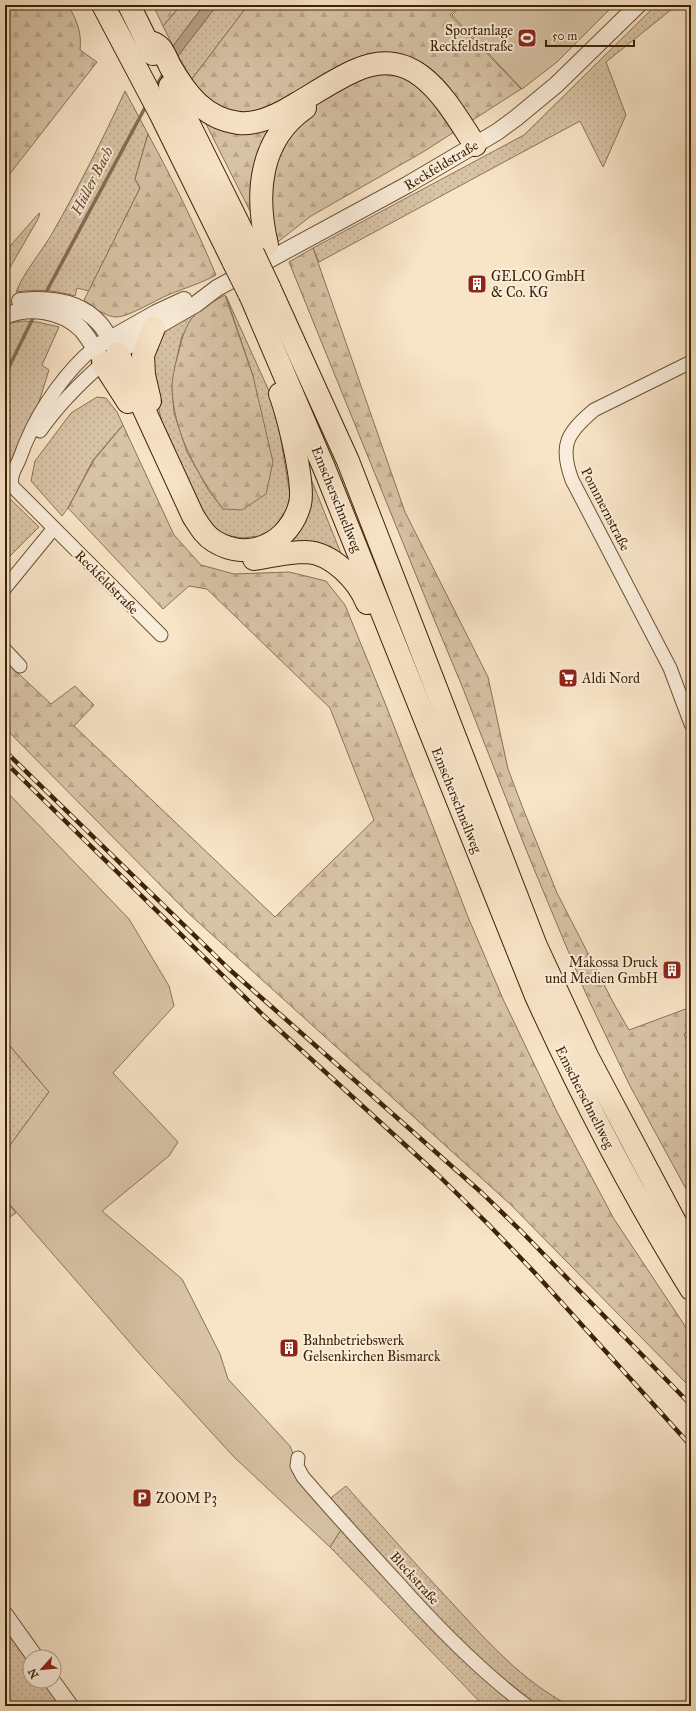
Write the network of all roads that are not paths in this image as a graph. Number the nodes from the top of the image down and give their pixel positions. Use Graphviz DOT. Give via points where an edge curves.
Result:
graph roads {
  1 [pos="103,5"];
  2 [pos="129,5"];
  3 [pos="638,5"];
  4 [pos="177,89"];
  5 [pos="469,149"];
  6 [pos="251,254"];
  7 [pos="217,288"];
  8 [pos="266,288"];
  9 [pos="12,309"];
  10 [pos="154,328"];
  11 [pos="106,350"];
  12 [pos="691,362"];
  13 [pos="157,440"];
  14 [pos="20,460"];
  15 [pos="54,528"];
  16 [pos="5,588"];
  17 [pos="161,635"];
  18 [pos="5,650"];
  19 [pos="20,666"];
  20 [pos="426,723"];
  21 [pos="691,724"];
  22 [pos="691,1252"];
  23 [pos="691,1289"];
  24 [pos="298,1458"];
  25 [pos="5,1615"];
  26 [pos="29,1649"];
  27 [pos="58,1689"];
  28 [pos="70,1706"];
  29 [pos="528,1706"];
  1 -- 6 [label="highway" via="160,113"];
  2 -- 4 [label="highway" via="146,41 158,46"];
  3 -- 5 [label="street, Reckfeldstraße" via="556,85 516,118"];
  4 -- 5 [label="highway" via="206,111 223,119 240,123 252,122 269,118 290,108 354,71 380,62 393,63 409,67 435,88 448,103"];
  4 -- 6 [label="highway"];
  5 -- 6 [label="highway" via="415,81 390,71 358,77 304,109 290,119 278,134 269,152 264,171 263,229"];
  5 -- 7 [label="street, Reckfeldstraße" via="407,186"];
  6 -- 8 [label="highway, bridge"];
  6 -- 8 [label="highway"];
  7 -- 10 [label="street, Reckfeldstraße" via="196,304"];
  7 -- 11 [label="street, Reckfeldstraße" via="156,313"];
  8 -- 13 [label="highway" via="258,331 285,408 299,475 300,503 294,521 285,534 273,543 241,551 214,541 202,530 193,516"];
  8 -- 20 [label="highway, Emscherschnellweg" via="326,470"];
  8 -- 22 [label="highway, Emscherschnellweg" via="348,461 536,946 587,1056"];
  9 -- 11 [label="street" via="38,299 59,308 83,310 101,325"];
  10 -- 11 [label="street, Reckfeldstraße"];
  10 -- 13 [label="highway" via="143,355 144,375"];
  11 -- 13 [label="highway"];
  11 -- 14 [label="street, Reckfeldstraße" via="52,413"];
  11 -- 14 [label="street, Reckfeldstraße" via="77,364 46,405 27,439"];
  11 -- 20 [label="highway" via="124,394 184,516 196,534 206,545 220,554 237,558 251,559 308,552 341,567 354,580 364,596 406,700"];
  12 -- 21 [label="street, Pommernstraße" via="594,410 568,436 565,451 567,468 572,480 670,668"];
  14 -- 15 [label="street, Reckfeldstraße" via="11,479 12,486"];
  15 -- 16 [label="street"];
  15 -- 17 [label="street, Reckfeldstraße"];
  18 -- 19 [label="street"];
  20 -- 23 [label="highway, Emscherschnellweg" via="536,996 569,1068 609,1147"];
  24 -- 29 [label="street, Bleckstraße" via="297,1466 303,1477 434,1623 480,1668"];
  25 -- 26 [label="street"];
  27 -- 28 [label="street"];
}
